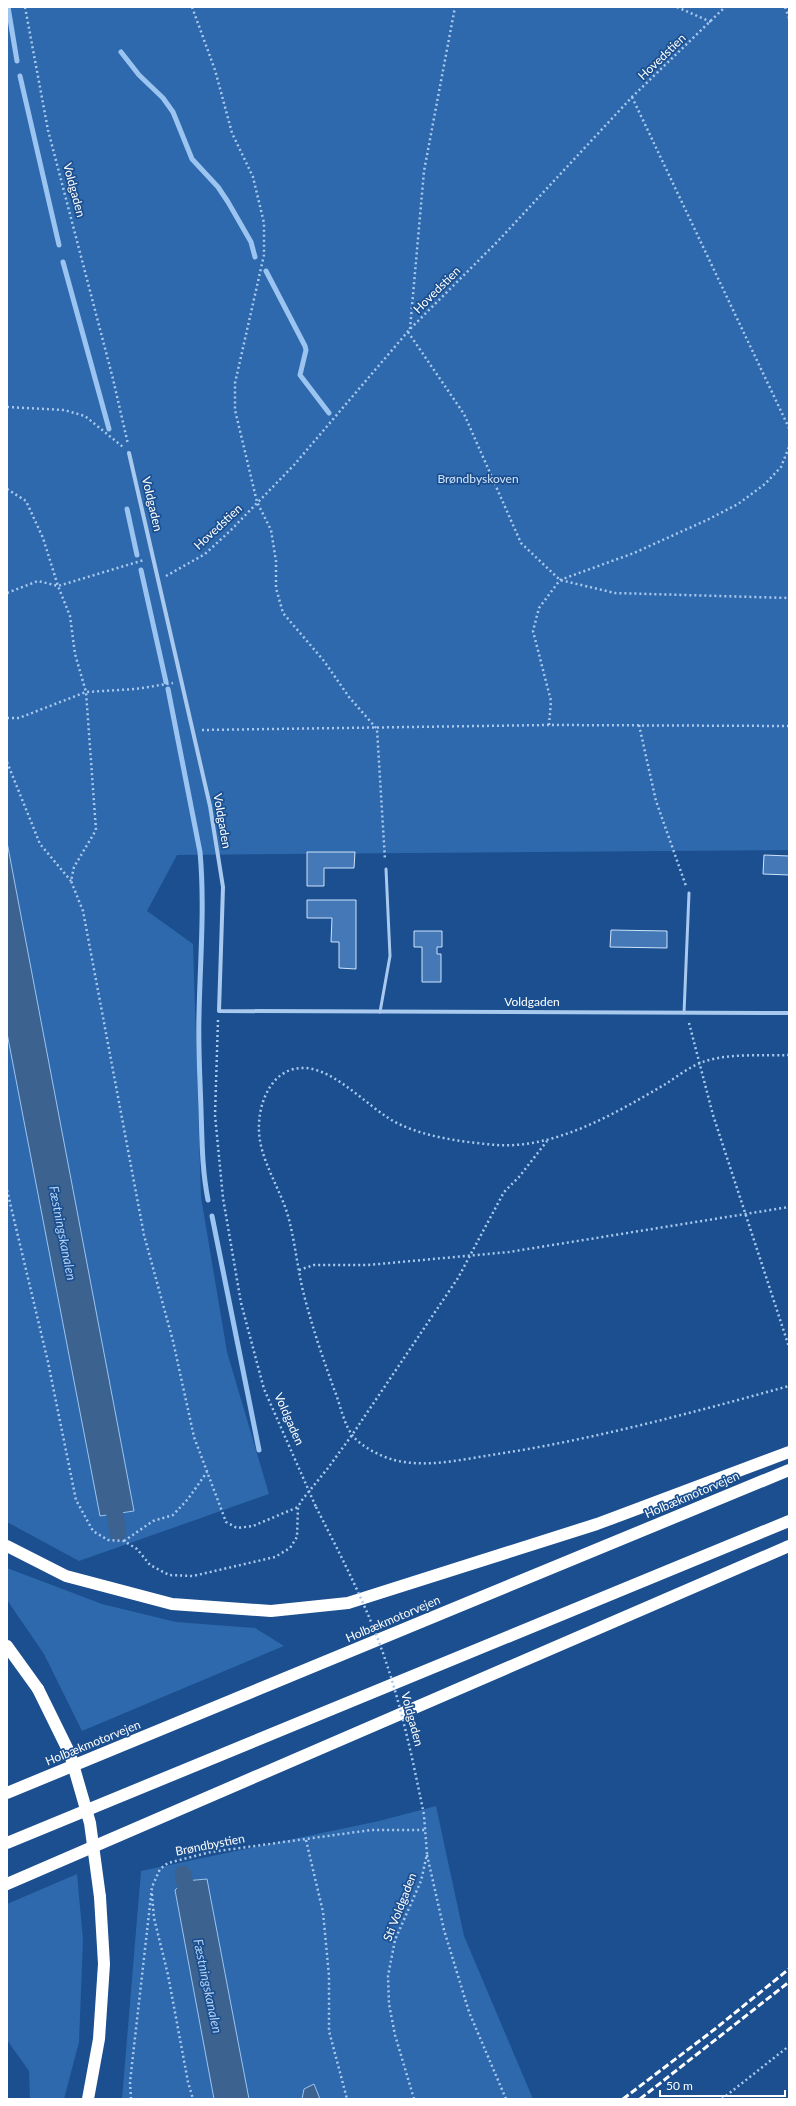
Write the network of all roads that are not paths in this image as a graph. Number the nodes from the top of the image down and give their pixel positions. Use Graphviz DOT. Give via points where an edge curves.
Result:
graph roads {
  1 [pos="129,453"];
  2 [pos="386,868"];
  3 [pos="689,894"];
  4 [pos="380,1012"];
  5 [pos="685,1013"];
  6 [pos="789,1013"];
  7 [pos="789,1452"];
  8 [pos="789,1470"];
  9 [pos="789,1521"];
  10 [pos="7,1546"];
  11 [pos="789,1546"];
  12 [pos="7,1646"];
  13 [pos="7,1793"];
  14 [pos="7,1843"];
  15 [pos="7,1884"];
  16 [pos="88,2099"];
  1 -- 4 [label="street, Voldgaden" via="210,806 223,887 219,1011"];
  2 -- 4 [label="lane" via="390,956"];
  3 -- 5 [label="lane"];
  4 -- 5 [label="street, Voldgaden"];
  5 -- 6 [label="street, Voldgaden"];
  7 -- 10 [label="highway" via="597,1524 348,1603 271,1611 172,1604 66,1576"];
  8 -- 13 [label="highway, Holbækmotorvejen"];
  9 -- 14 [label="highway"];
  11 -- 15 [label="highway"];
  12 -- 16 [label="highway, bridge" via="38,1689 70,1754 88,1816 100,1897 104,1964 100,2039"];
}
